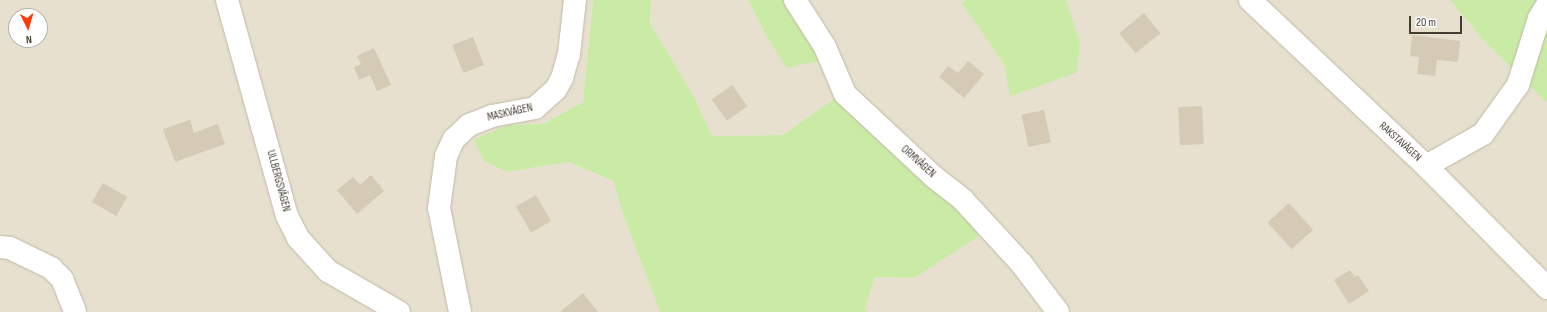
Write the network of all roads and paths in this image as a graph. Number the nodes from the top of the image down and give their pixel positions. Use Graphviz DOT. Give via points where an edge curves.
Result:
graph roads {
  1 [pos="226,0"];
  2 [pos="575,0"];
  3 [pos="796,0"];
  4 [pos="1250,0"];
  5 [pos="1547,5"];
  6 [pos="1426,166"];
  7 [pos="0,247"];
  8 [pos="1547,288"];
  9 [pos="75,312"];
  10 [pos="399,312"];
  11 [pos="460,312"];
  12 [pos="1058,312"];
  1 -- 10 [label="street, ULLBERGSVÄGEN" via="287,216 298,238 328,271"];
  2 -- 11 [label="street, MASKVÄGEN" via="569,54 556,89 535,108 492,116 468,125 454,139 446,156 439,208"];
  3 -- 12 [label="street, ORMVÄGEN" via="825,47 845,94 934,177 963,200 1021,263"];
  4 -- 6 [label="street, RAKSTAVÄGEN"];
  5 -- 6 [label="street" via="1539,18 1518,85 1483,134"];
  6 -- 8 [label="street, RAKSTAVÄGEN"];
  7 -- 9 [label="street" via="10,248 52,268 62,279"];
}
